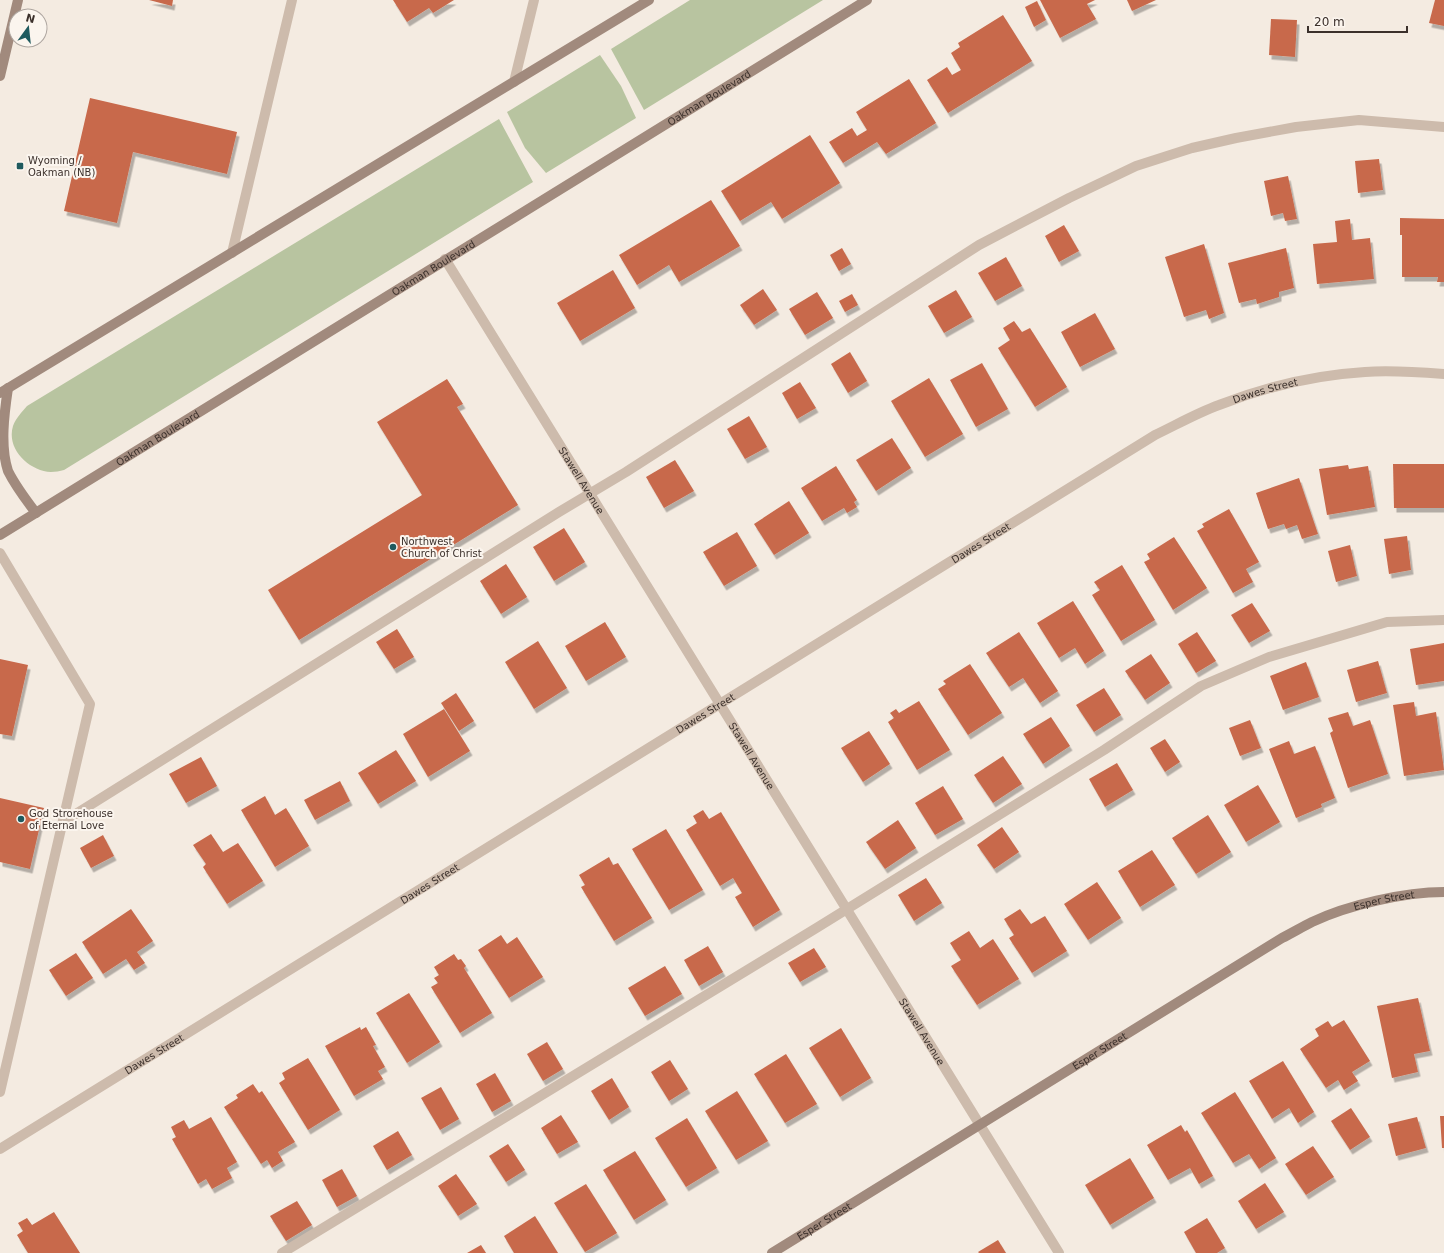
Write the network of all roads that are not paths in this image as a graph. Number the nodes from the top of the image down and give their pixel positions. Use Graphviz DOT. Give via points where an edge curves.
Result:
graph roads {
  1 [pos="18,0"];
  2 [pos="292,0"];
  3 [pos="534,0"];
  4 [pos="649,0"];
  5 [pos="867,0"];
  6 [pos="0,76"];
  7 [pos="514,82"];
  8 [pos="1444,127"];
  9 [pos="232,253"];
  10 [pos="445,259"];
  11 [pos="1444,374"];
  12 [pos="4,391"];
  13 [pos="590,493"];
  14 [pos="36,513"];
  15 [pos="0,535"];
  16 [pos="0,553"];
  17 [pos="1444,620"];
  18 [pos="720,703"];
  19 [pos="63,822"];
  20 [pos="1444,892"];
  21 [pos="846,908"];
  22 [pos="0,1092"];
  23 [pos="980,1124"];
  24 [pos="0,1148"];
  25 [pos="282,1253"];
  26 [pos="772,1253"];
  27 [pos="1059,1253"];
  1 -- 6 [label="street"];
  2 -- 9 [label="street"];
  3 -- 7 [label="street"];
  4 -- 7 [label="street"];
  5 -- 10 [label="street, Oakman Boulevard"];
  7 -- 9 [label="street"];
  8 -- 13 [label="street" via="1359,120 1296,127 1192,148 1136,166 979,245"];
  9 -- 12 [label="street"];
  10 -- 13 [label="street, Stawell Avenue"];
  10 -- 14 [label="street, Oakman Boulevard"];
  11 -- 18 [label="street, Dawes Street" via="1406,371 1324,376 1270,388 1218,405 1155,435"];
  12 -- 14 [label="street" via="1,434 7,470"];
  13 -- 18 [label="street, Stawell Avenue"];
  13 -- 19 [label="street"];
  14 -- 15 [label="street, Oakman Boulevard"];
  16 -- 19 [label="street" via="90,704"];
  17 -- 21 [label="street" via="1387,622 1269,657 1201,686 1104,750"];
  18 -- 21 [label="street, Stawell Avenue"];
  18 -- 24 [label="street, Dawes Street"];
  19 -- 22 [label="street"];
  20 -- 23 [label="street, Esper Street" via="1402,895 1346,909 1313,922 1282,938"];
  21 -- 23 [label="street, Stawell Avenue"];
  21 -- 25 [label="street"];
  23 -- 26 [label="street, Esper Street"];
  23 -- 27 [label="street, Stawell Avenue"];
}
